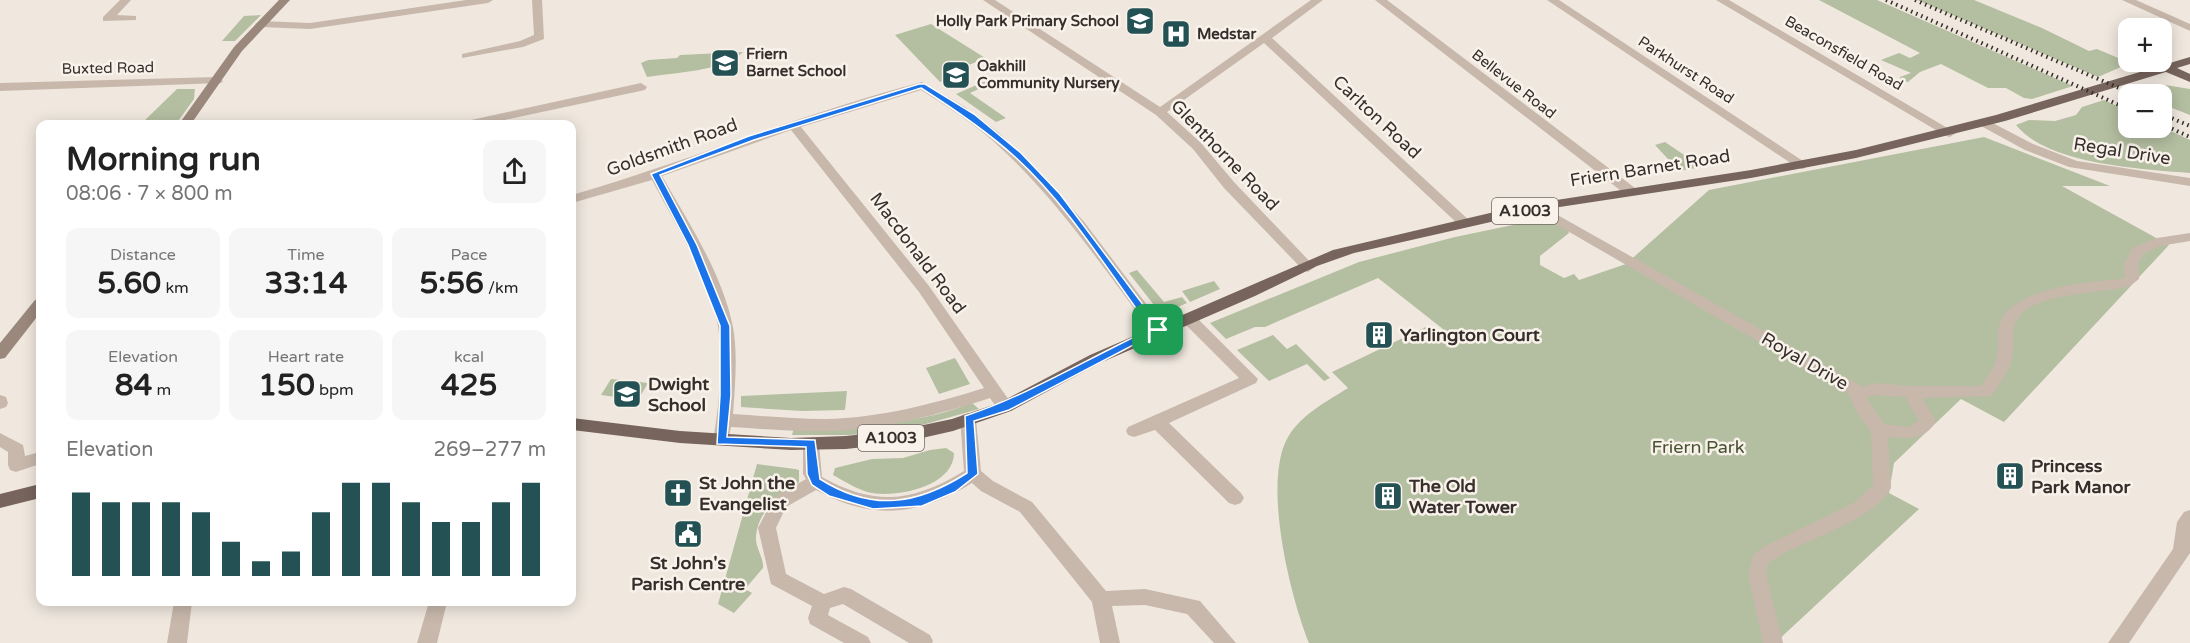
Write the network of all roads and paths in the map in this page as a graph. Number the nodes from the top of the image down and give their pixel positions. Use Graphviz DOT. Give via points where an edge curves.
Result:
graph roads {
  1 [pos="126,0"];
  2 [pos="285,0"];
  3 [pos="488,0"];
  4 [pos="537,0"];
  5 [pos="988,0"];
  6 [pos="1318,0"];
  7 [pos="1380,0"];
  8 [pos="1552,0"];
  9 [pos="1721,0"];
  10 [pos="2127,0"];
  11 [pos="132,18"];
  12 [pos="260,24"];
  13 [pos="2190,28"];
  14 [pos="1265,38"];
  15 [pos="466,56"];
  16 [pos="2190,60"];
  17 [pos="2172,66"];
  18 [pos="2172,70"];
  19 [pos="2155,72"];
  20 [pos="2190,78"];
  21 [pos="217,81"];
  22 [pos="0,87"];
  23 [pos="641,87"];
  24 [pos="1161,112"];
  25 [pos="187,120"];
  26 [pos="489,120"];
  27 [pos="1985,123"];
  28 [pos="794,126"];
  29 [pos="1950,133"];
  30 [pos="1803,165"];
  31 [pos="655,174"];
  32 [pos="2190,182"];
  33 [pos="1630,191"];
  34 [pos="576,198"];
  35 [pos="1538,208"];
  36 [pos="1464,222"];
  37 [pos="2190,237"];
  38 [pos="1308,267"];
  39 [pos="36,309"];
  40 [pos="1188,318"];
  41 [pos="1158,330"];
  42 [pos="0,354"];
  43 [pos="993,391"];
  44 [pos="1910,392"];
  45 [pos="1861,393"];
  46 [pos="1005,407"];
  47 [pos="969,419"];
  48 [pos="724,420"];
  49 [pos="1157,422"];
  50 [pos="576,424"];
  51 [pos="1879,430"];
  52 [pos="1134,431"];
  53 [pos="0,439"];
  54 [pos="721,441"];
  55 [pos="811,443"];
  56 [pos="36,459"];
  57 [pos="973,474"];
  58 [pos="816,482"];
  59 [pos="36,492"];
  60 [pos="1235,498"];
  61 [pos="0,501"];
  62 [pos="2190,517"];
  63 [pos="1101,598"];
  64 [pos="823,603"];
  65 [pos="182,606"];
  66 [pos="437,606"];
  67 [pos="177,643"];
  68 [pos="427,643"];
  69 [pos="861,643"];
  70 [pos="922,643"];
  71 [pos="1110,643"];
  72 [pos="1226,643"];
  73 [pos="1773,643"];
  74 [pos="2118,643"];
  1 -- 11 [label="street" via="107,19"];
  2 -- 12 [label="main road"];
  3 -- 12 [label="street" via="310,26"];
  4 -- 15 [label="street" via="540,37"];
  5 -- 24 [label="street, Glenthorne Road"];
  6 -- 14 [label="street"];
  7 -- 33 [label="street, Bellevue Road"];
  8 -- 30 [label="street, Parkhurst Road"];
  9 -- 29 [label="street, Beaconsfield Road"];
  10 -- 13 [label="street"];
  12 -- 21 [label="main road"];
  14 -- 24 [label="street"];
  14 -- 36 [label="street, Carlton Road"];
  16 -- 17 [label="main road, Friern Barnet Road / A1003"];
  18 -- 20 [label="main road"];
  19 -- 27 [label="main road, Friern Barnet Road / A1003"];
  21 -- 22 [label="street, Buxted Road"];
  21 -- 25 [label="main road"];
  23 -- 26 [label="street"];
  24 -- 38 [label="street, Glenthorne Road"];
  27 -- 29 [label="main road, Friern Barnet Road / A1003"];
  27 -- 32 [label="street, Regal Drive" via="2029,147 2074,164"];
  28 -- 31 [label="street, Goldsmith Road"];
  28 -- 41 [label="street, Goldsmith Road" via="922,86 972,116 1018,155 1057,196"];
  28 -- 43 [label="street, Macdonald Road" via="924,289"];
  29 -- 30 [label="main road, Friern Barnet Road / A1003"];
  30 -- 33 [label="main road, Friern Barnet Road / A1003"];
  31 -- 34 [label="street, Goldsmith Road"];
  31 -- 48 [label="street" via="693,245 725,326"];
  33 -- 35 [label="main road, Friern Barnet Road / A1003"];
  35 -- 36 [label="main road, Friern Barnet Road / A1003"];
  35 -- 45 [label="street, Royal Drive"];
  36 -- 38 [label="main road, Friern Barnet Road / A1003" via="1344,251"];
  37 -- 44 [label="street" via="2157,242 2137,250 2131,265 2132,279 2125,283 2071,288 2040,298 2013,313 2006,326 2006,351 1999,375 1985,392"];
  38 -- 40 [label="main road, Friern Barnet Road / A1003"];
  39 -- 42 [label="main road"];
  40 -- 41 [label="main road, Friern Barnet Road / A1003"];
  40 -- 49 [label="street" via="1250,380"];
  41 -- 46 [label="main road, Friern Barnet Road / A1003"];
  43 -- 46 [label="street, Macdonald Road"];
  43 -- 48 [label="street" via="943,408 892,418 827,424"];
  44 -- 45 [label="street, Royal Drive" via="1875,389"];
  44 -- 51 [label="street" via="1928,421 1913,433"];
  45 -- 51 [label="street" via="1860,404"];
  46 -- 47 [label="main road, Friern Barnet Road / A1003"];
  47 -- 55 [label="main road, Friern Barnet Road / A1003" via="894,438"];
  47 -- 57 [label="street"];
  48 -- 54 [label="street"];
  49 -- 52 [label="street"];
  49 -- 60 [label="street"];
  50 -- 54 [label="main road, Friern Barnet Road / A1003"];
  51 -- 73 [label="street" via="1882,488 1860,508 1760,559 1757,574"];
  53 -- 56 [label="street" via="17,449 15,465"];
  54 -- 55 [label="main road, Friern Barnet Road / A1003"];
  55 -- 58 [label="street"];
  57 -- 58 [label="street" via="951,489 918,503 873,505 833,493"];
  57 -- 63 [label="street" via="1026,507"];
  58 -- 64 [label="street" via="780,502 766,528 778,579"];
  59 -- 61 [label="main road"];
  62 -- 74 [label="street" via="2182,551"];
  63 -- 71 [label="street"];
  63 -- 72 [label="street" via="1144,597 1193,607"];
  64 -- 69 [label="street" via="818,618"];
  64 -- 70 [label="street" via="844,595"];
  65 -- 67 [label="street"];
  66 -- 68 [label="street"];
}
